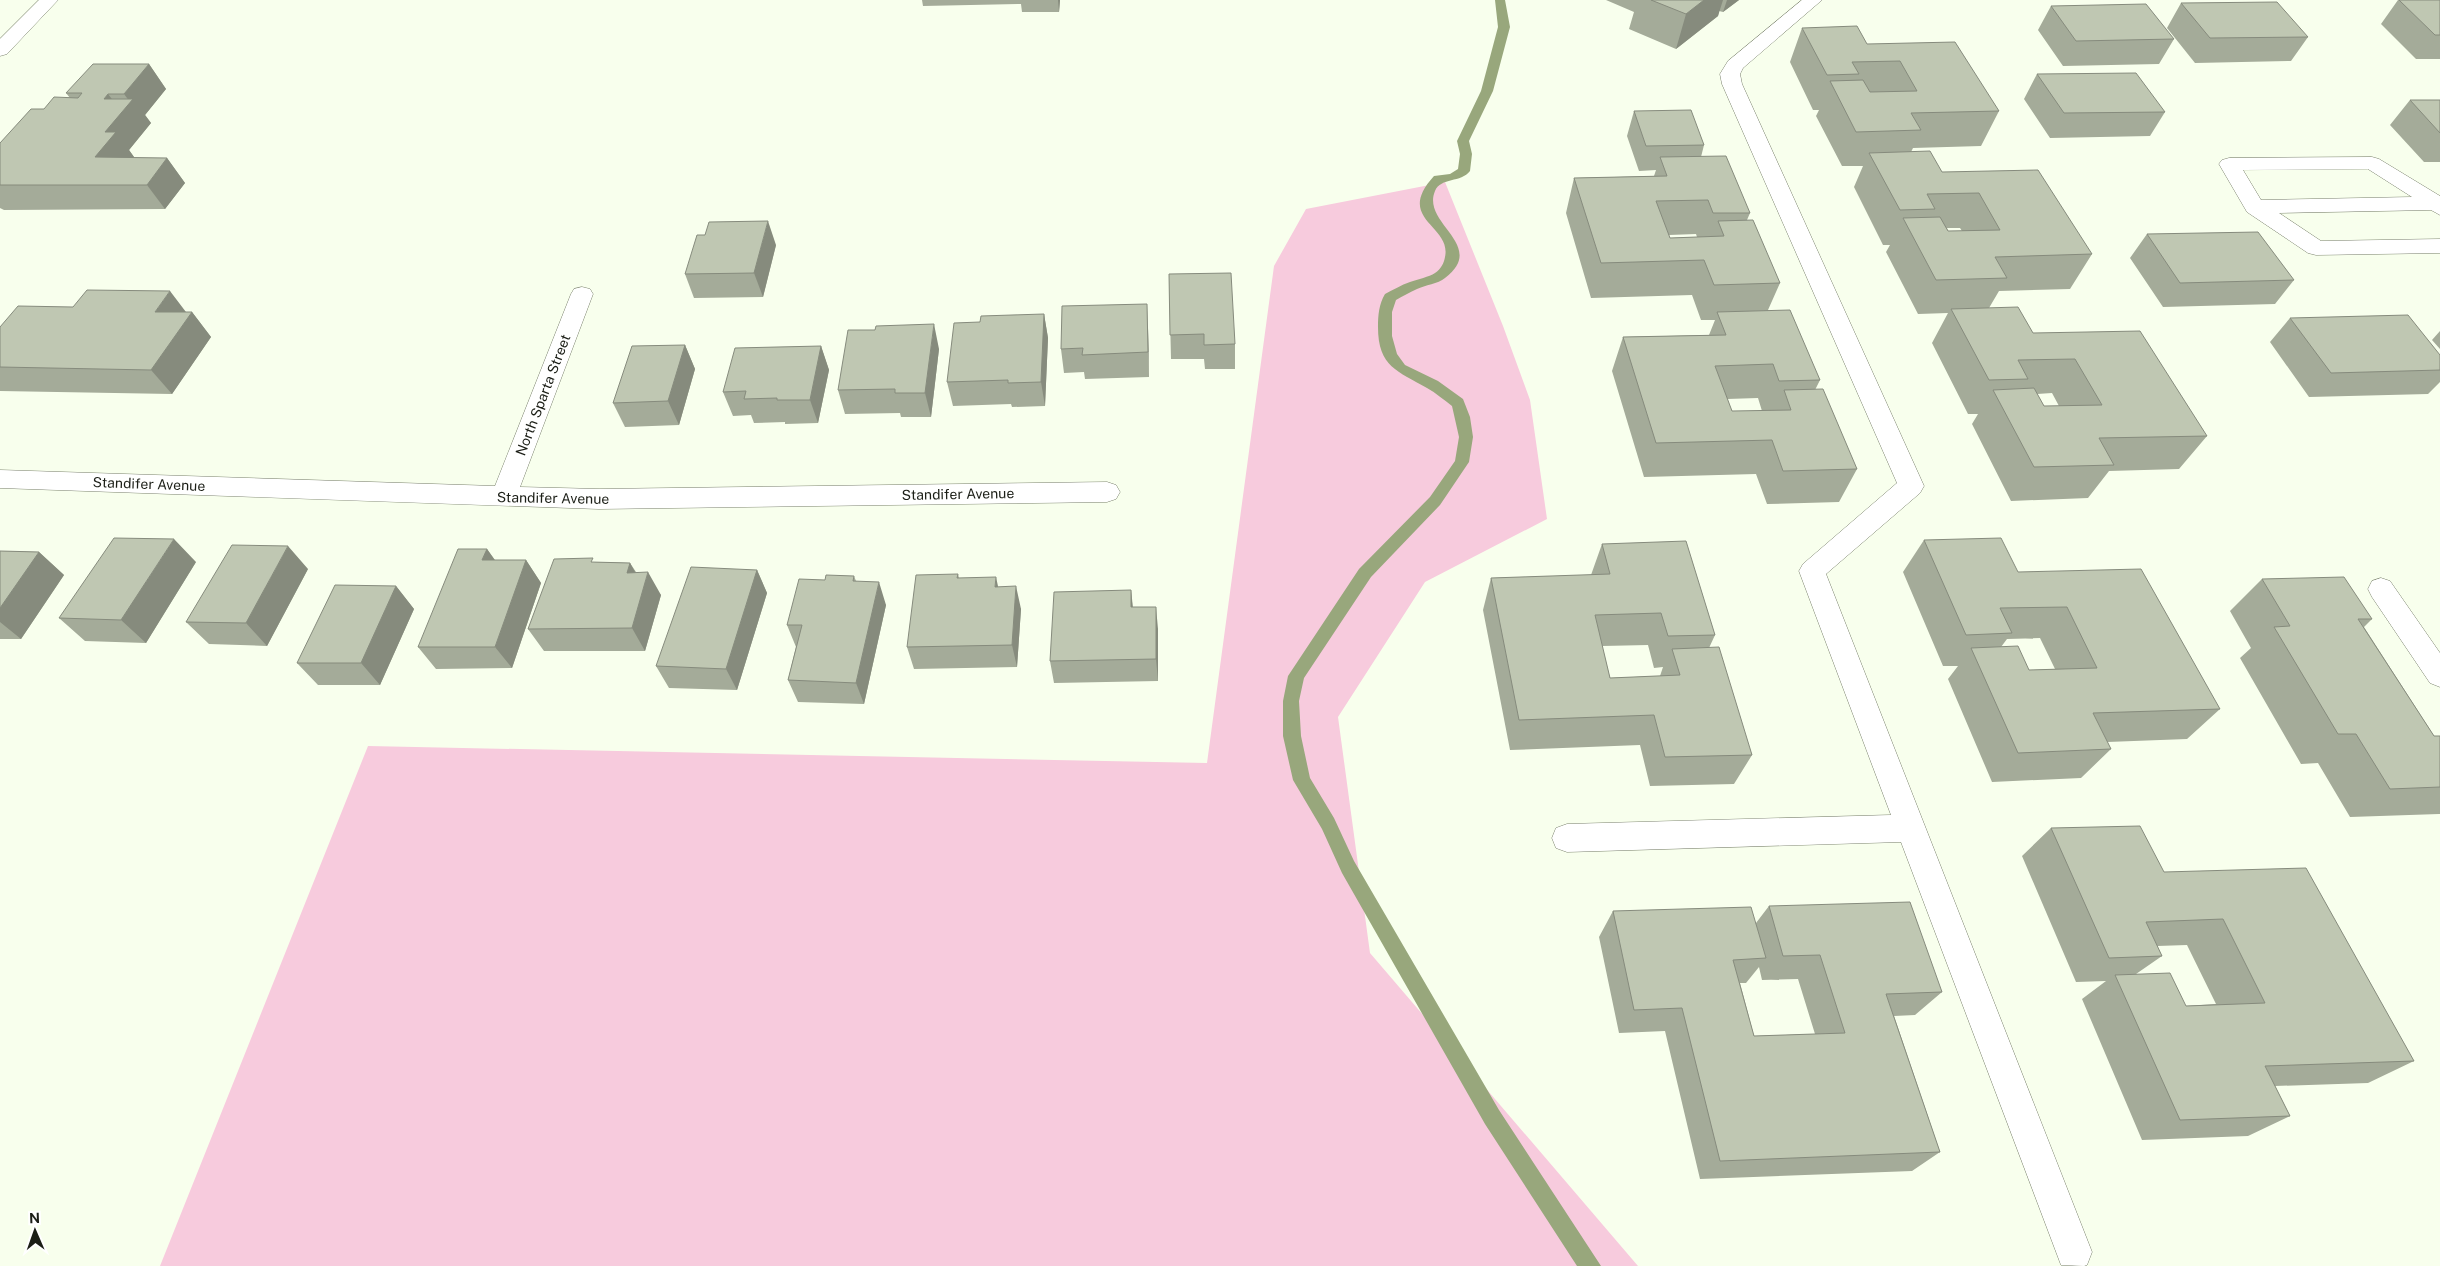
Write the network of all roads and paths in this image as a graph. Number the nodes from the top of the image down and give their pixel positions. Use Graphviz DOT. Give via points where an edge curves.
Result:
graph roads {
  1 [pos="49,0"];
  2 [pos="1813,0"];
  3 [pos="0,50"];
  4 [pos="2439,205"];
  5 [pos="2255,207"];
  6 [pos="2440,246"];
  7 [pos="582,294"];
  8 [pos="0,478"];
  9 [pos="1107,492"];
  10 [pos="503,497"];
  11 [pos="2381,588"];
  12 [pos="2440,675"];
  13 [pos="1911,828"];
  14 [pos="1567,838"];
  15 [pos="2074,1252"];
  1 -- 3 [label="street"];
  2 -- 13 [label="street" via="1735,64 1730,74 1911,486 1812,571"];
  4 -- 5 [label="street"];
  4 -- 5 [label="street" via="2372,163 2229,164"];
  5 -- 6 [label="street" via="2316,248"];
  7 -- 10 [label="street, North Sparta Street"];
  8 -- 10 [label="street, Standifer Avenue"];
  9 -- 10 [label="street, Standifer Avenue" via="599,499"];
  11 -- 12 [label="street"];
  13 -- 14 [label="street"];
  13 -- 15 [label="street"];
}
